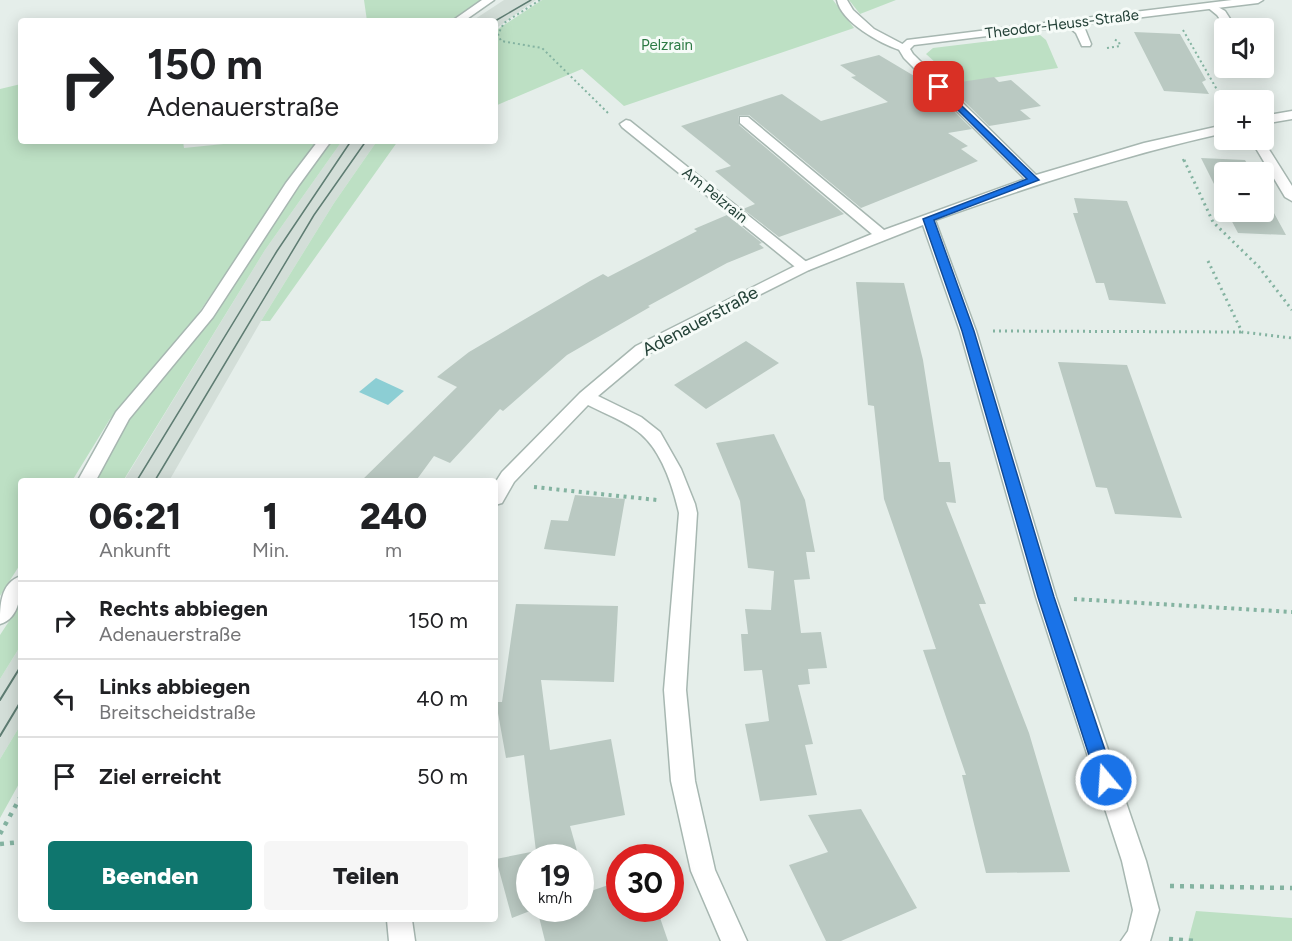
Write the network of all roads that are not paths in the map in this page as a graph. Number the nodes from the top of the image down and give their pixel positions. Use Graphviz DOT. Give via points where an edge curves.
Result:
graph roads {
  1 [pos="489,0"];
  2 [pos="842,0"];
  3 [pos="1258,0"];
  4 [pos="1211,6"];
  5 [pos="461,18"];
  6 [pos="1225,18"];
  7 [pos="1069,23"];
  8 [pos="1086,44"];
  9 [pos="903,48"];
  10 [pos="1292,115"];
  11 [pos="1274,118"];
  12 [pos="744,120"];
  13 [pos="626,124"];
  14 [pos="1214,131"];
  15 [pos="323,144"];
  16 [pos="1263,150"];
  17 [pos="1034,180"];
  18 [pos="1292,196"];
  19 [pos="928,219"];
  20 [pos="882,235"];
  21 [pos="804,267"];
  22 [pos="586,398"];
  23 [pos="88,478"];
  24 [pos="498,493"];
  25 [pos="18,589"];
  26 [pos="0,616"];
  27 [pos="400,922"];
  28 [pos="402,941"];
  29 [pos="734,941"];
  30 [pos="1134,941"];
  1 -- 5 [label="street"];
  2 -- 9 [label="street" via="868,30"];
  3 -- 4 [label="street, Theodor-Heuss-Straße"];
  4 -- 6 [label="street"];
  4 -- 7 [label="street, Theodor-Heuss-Straße"];
  7 -- 8 [label="street" via="1081,31"];
  7 -- 9 [label="street, Theodor-Heuss-Straße" via="911,42"];
  9 -- 17 [label="street"];
  10 -- 11 [label="street"];
  12 -- 20 [label="street"];
  13 -- 21 [label="street, Am Pelzrain"];
  14 -- 17 [label="street, Adenauerstraße"];
  15 -- 23 [label="street" via="208,314 123,416"];
  16 -- 18 [label="street"];
  17 -- 19 [label="street, Adenauerstraße"];
  19 -- 20 [label="street, Adenauerstraße"];
  19 -- 30 [label="street" via="968,331 1046,597 1134,861 1146,910 1138,939"];
  20 -- 21 [label="street, Adenauerstraße"];
  21 -- 22 [label="street, Adenauerstraße" via="642,350"];
  22 -- 24 [label="street, Adenauerstraße" via="508,477"];
  22 -- 29 [label="street" via="648,431 673,470 686,502 675,690 683,782 703,871"];
  25 -- 26 [label="street"];
  27 -- 28 [label="street"];
}
